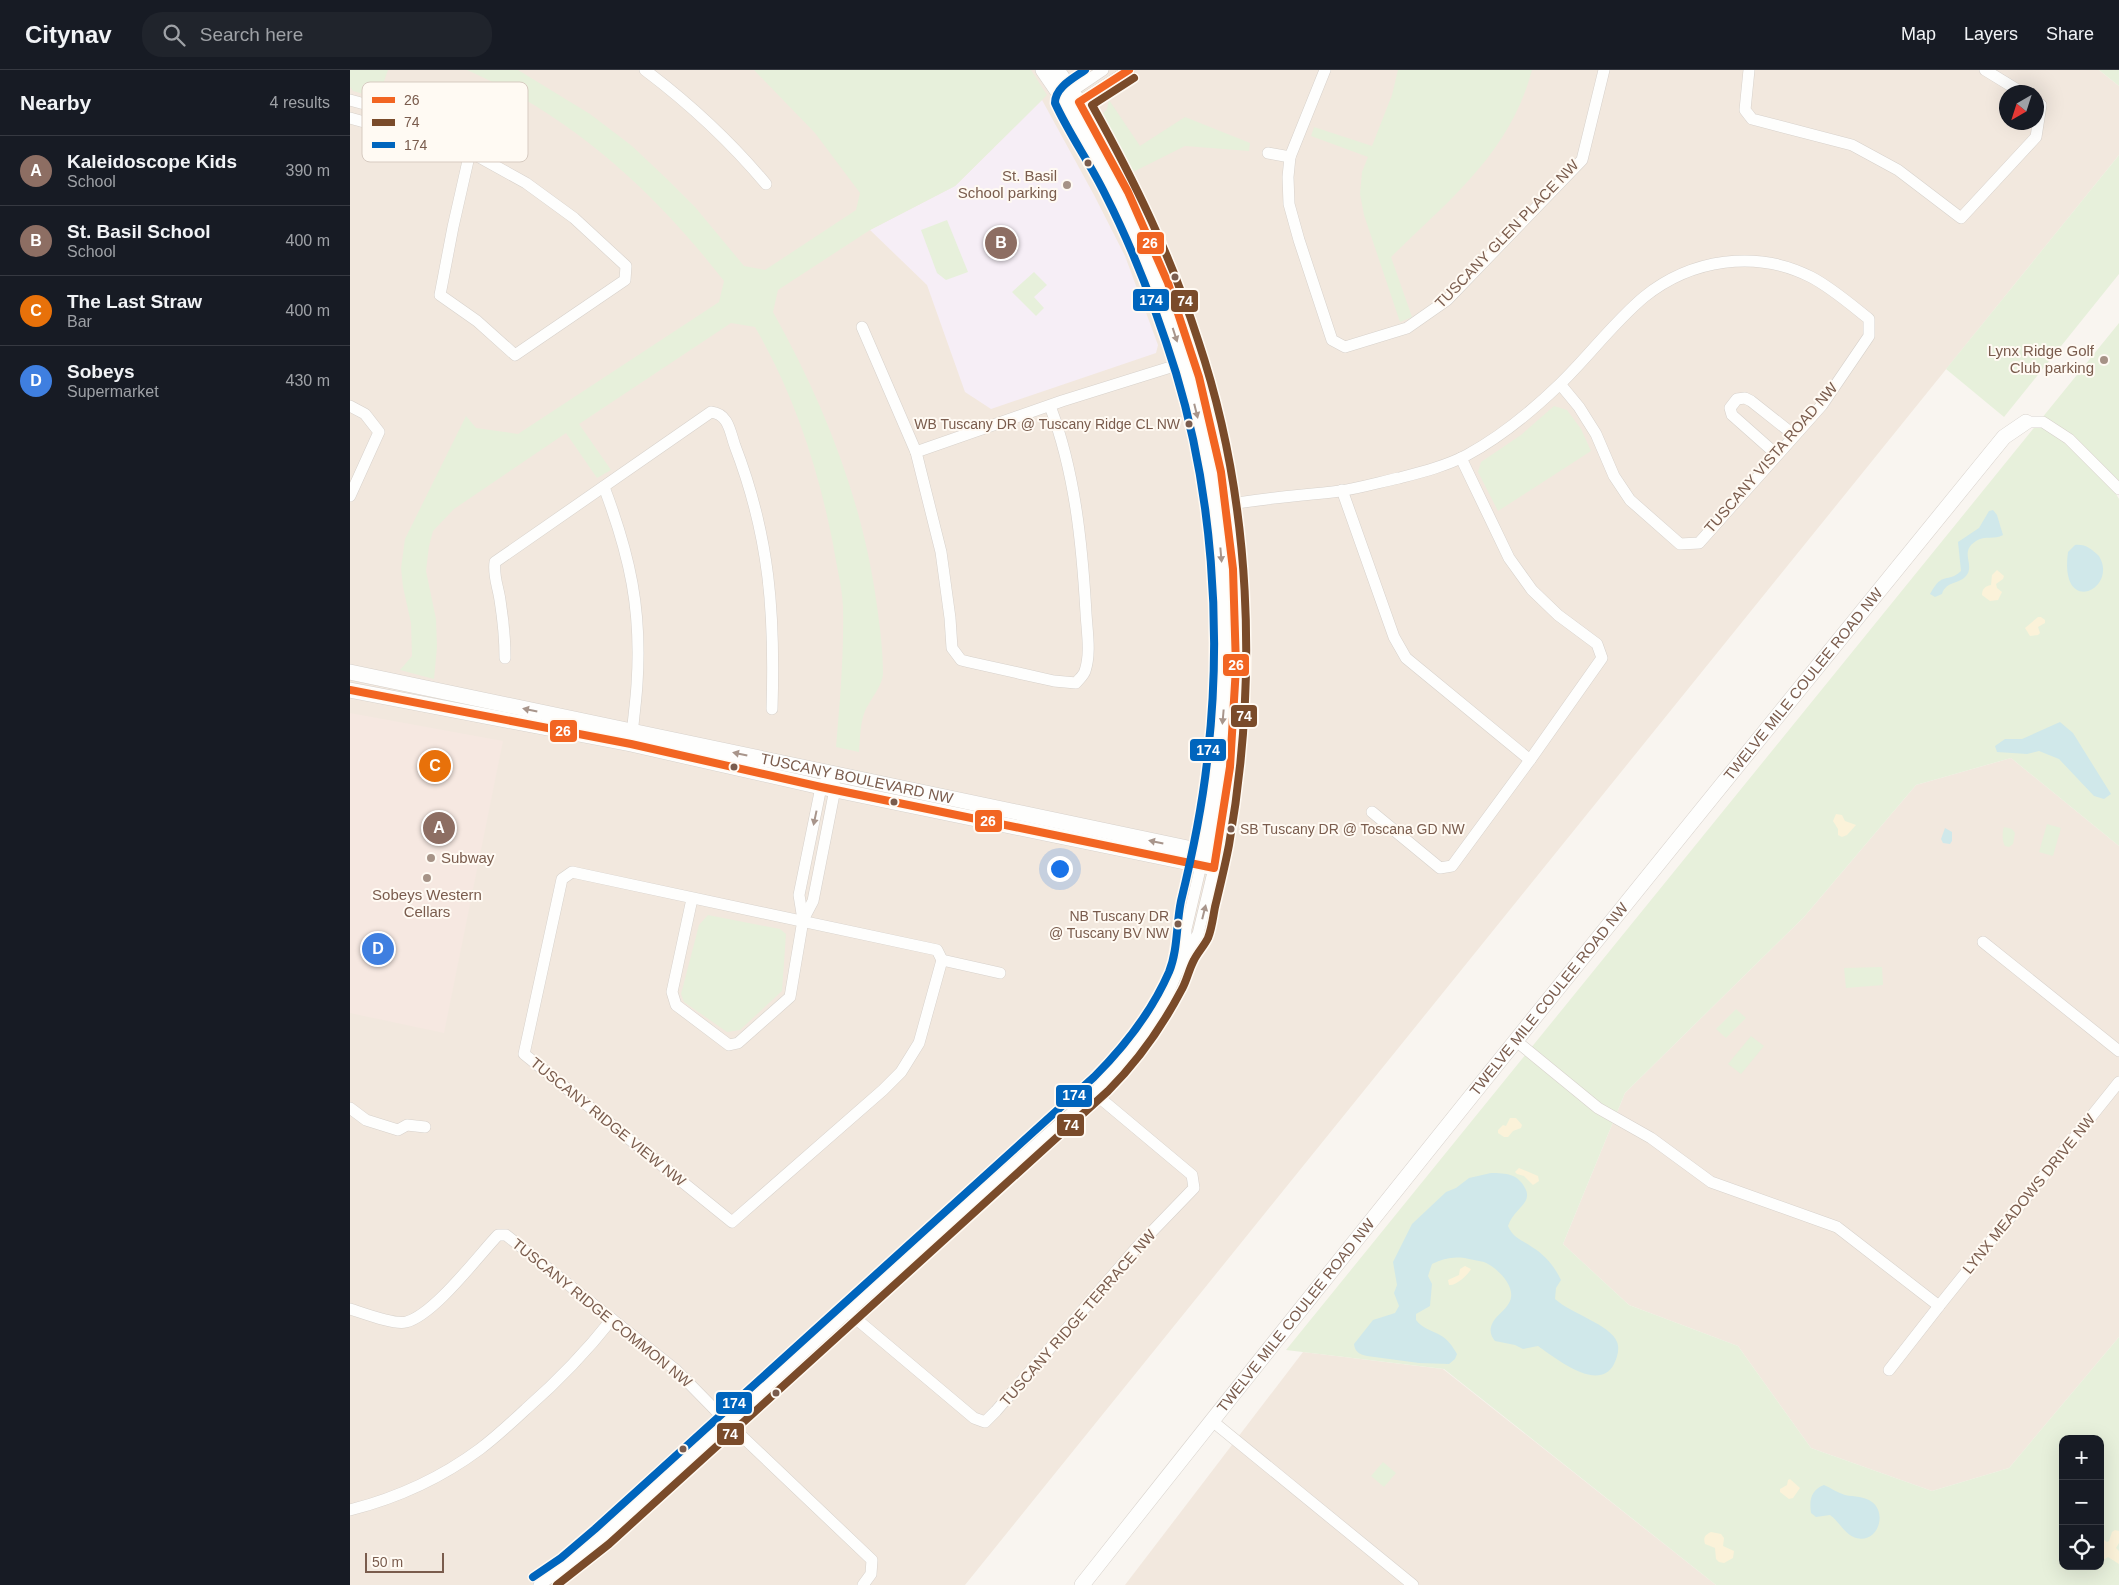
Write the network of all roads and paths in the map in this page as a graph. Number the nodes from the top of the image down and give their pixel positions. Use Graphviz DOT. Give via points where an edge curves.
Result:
graph roads {
  1 [pos="645,70"];
  2 [pos="1043,70"];
  3 [pos="1057,70"];
  4 [pos="1103,70"];
  5 [pos="1129,70"];
  6 [pos="1325,70"];
  7 [pos="1604,70"];
  8 [pos="1749,70"];
  9 [pos="1986,70"];
  10 [pos="2010,85"];
  11 [pos="1072,98"];
  12 [pos="2037,130"];
  13 [pos="1268,153"];
  14 [pos="1290,156"];
  15 [pos="468,162"];
  16 [pos="488,162"];
  17 [pos="766,184"];
  18 [pos="862,327"];
  19 [pos="1189,361"];
  20 [pos="1560,384"];
  21 [pos="350,406"];
  22 [pos="1050,406"];
  23 [pos="2026,422"];
  24 [pos="1794,435"];
  25 [pos="916,452"];
  26 [pos="1776,454"];
  27 [pos="1461,458"];
  28 [pos="604,487"];
  29 [pos="2119,488"];
  30 [pos="1342,490"];
  31 [pos="350,496"];
  32 [pos="1221,506"];
  33 [pos="506,658"];
  34 [pos="350,672"];
  35 [pos="350,690"];
  36 [pos="772,709"];
  37 [pos="632,738"];
  38 [pos="1530,760"];
  39 [pos="831,773"];
  40 [pos="828,788"];
  41 [pos="1372,812"];
  42 [pos="1209,860"];
  43 [pos="692,899"];
  44 [pos="802,920"];
  45 [pos="1983,942"];
  46 [pos="942,960"];
  47 [pos="1000,973"];
  48 [pos="1515,1040"];
  49 [pos="2119,1051"];
  50 [pos="2119,1082"];
  51 [pos="1094,1092"];
  52 [pos="350,1108"];
  53 [pos="425,1127"];
  54 [pos="1939,1306"];
  55 [pos="350,1309"];
  56 [pos="848,1312"];
  57 [pos="612,1318"];
  58 [pos="1890,1370"];
  59 [pos="1212,1420"];
  60 [pos="728,1423"];
  61 [pos="350,1510"];
  62 [pos="539,1585"];
  63 [pos="863,1585"];
  64 [pos="1082,1585"];
  65 [pos="1413,1585"];
  1 -- 17 [label="street" via="706,120"];
  2 -- 11 [label="street"];
  3 -- 11 [label="street"];
  4 -- 11 [label="street"];
  5 -- 11 [label="street"];
  6 -- 14 [label="street, TUSCANY GLEN PLACE NW"];
  7 -- 14 [label="street, TUSCANY GLEN PLACE NW" via="1582,160 1447,300 1407,328 1345,347 1332,340 1299,240 1289,204"];
  8 -- 12 [label="street" via="1745,110 1752,119 1852,145 1898,170 1960,218 2036,137"];
  9 -- 10 [label="street"];
  11 -- 19 [label="street" via="1104,146 1139,212 1167,278"];
  13 -- 14 [label="street"];
  15 -- 16 [label="street" via="440,295 477,321 514,355 624,280 626,266 574,218 526,183"];
  18 -- 25 [label="street"];
  19 -- 22 [label="street"];
  19 -- 32 [label="street" via="1211,424"];
  20 -- 24 [label="street, TUSCANY VISTA ROAD NW" via="1644,297 1666,282 1688,271 1733,260 1758,261 1811,277 1869,320 1869,336 1822,404"];
  20 -- 26 [label="street, TUSCANY VISTA ROAD NW" via="1596,434 1614,476 1630,500 1680,544 1699,543"];
  20 -- 27 [label="street, TUSCANY VISTA ROAD NW" via="1524,417"];
  21 -- 31 [label="street" via="365,414 379,432"];
  22 -- 25 [label="street"];
  22 -- 25 [label="street" via="1061,436 1081,541 1089,654 1085,673 1076,683 961,660 952,648 941,552"];
  23 -- 29 [label="street" via="2043,422 2069,440"];
  23 -- 48 [label="street, TWELVE MILE COULEE ROAD NW" via="2004,437"];
  24 -- 26 [label="street, TUSCANY VISTA ROAD NW"];
  24 -- 26 [label="street" via="1751,401 1737,399 1730,408 1732,416"];
  27 -- 30 [label="street, TUSCANY VISTA ROAD NW" via="1421,472"];
  27 -- 38 [label="street" via="1509,558 1532,590 1558,615 1597,644 1602,658"];
  28 -- 33 [label="street" via="495,562 493,574 498,586"];
  28 -- 36 [label="street" via="711,412 726,418 755,505 769,573 774,648"];
  28 -- 37 [label="street" via="621,531 634,585 637,684"];
  30 -- 32 [label="street, TUSCANY VISTA ROAD NW"];
  30 -- 38 [label="street" via="1394,637 1406,658"];
  32 -- 42 [label="street" via="1225,673"];
  37 -- 34 [label="street, TUSCANY BOULEVARD NW, one-way"];
  35 -- 37 [label="street, TUSCANY BOULEVARD NW"];
  39 -- 37 [label="street, TUSCANY BOULEVARD NW, one-way"];
  37 -- 40 [label="street, TUSCANY BOULEVARD NW"];
  38 -- 41 [label="street" via="1452,866 1440,868"];
  39 -- 40 [label="street"];
  42 -- 39 [label="street, TUSCANY BOULEVARD NW, one-way"];
  40 -- 42 [label="street, TUSCANY BOULEVARD NW"];
  40 -- 44 [label="street" via="799,895"];
  42 -- 51 [label="street" via="1186,929 1185,954 1164,1000 1140,1039"];
  43 -- 44 [label="street, TUSCANY RIDGE VIEW NW"];
  43 -- 44 [label="street" via="672,992 676,1005 729,1045 738,1043 790,997"];
  43 -- 46 [label="street, TUSCANY RIDGE VIEW NW" via="572,872 562,879 524,1054 732,1222 901,1072 919,1043"];
  44 -- 46 [label="street, TUSCANY RIDGE VIEW NW" via="936,950"];
  45 -- 49 [label="street"];
  46 -- 47 [label="street, TUSCANY RIDGE VIEW NW"];
  48 -- 54 [label="street" via="1598,1108 1651,1138 1711,1182 1837,1227"];
  48 -- 59 [label="street, TWELVE MILE COULEE ROAD NW"];
  50 -- 54 [label="street, LYNX MEADOWS DRIVE NW"];
  51 -- 56 [label="street"];
  51 -- 56 [label="street, TUSCANY RIDGE TERRACE NW" via="1192,1175 1194,1188 1138,1246 985,1422 974,1418"];
  52 -- 53 [label="street" via="366,1120 398,1130 407,1125"];
  54 -- 58 [label="street, LYNX MEADOWS DRIVE NW"];
  55 -- 57 [label="street, TUSCANY RIDGE COMMON NW" via="405,1322 418,1316 458,1280 498,1235 506,1235"];
  56 -- 60 [label="street"];
  57 -- 60 [label="street, TUSCANY RIDGE COMMON NW" via="676,1370"];
  57 -- 61 [label="street" via="566,1373 482,1448 425,1483 377,1503"];
  59 -- 64 [label="street, TWELVE MILE COULEE ROAD NW"];
  59 -- 65 [label="street"];
  60 -- 62 [label="street" via="602,1537"];
  60 -- 63 [label="street, TUSCANY RIDGE COMMON NW" via="872,1560 871,1574"];
}
